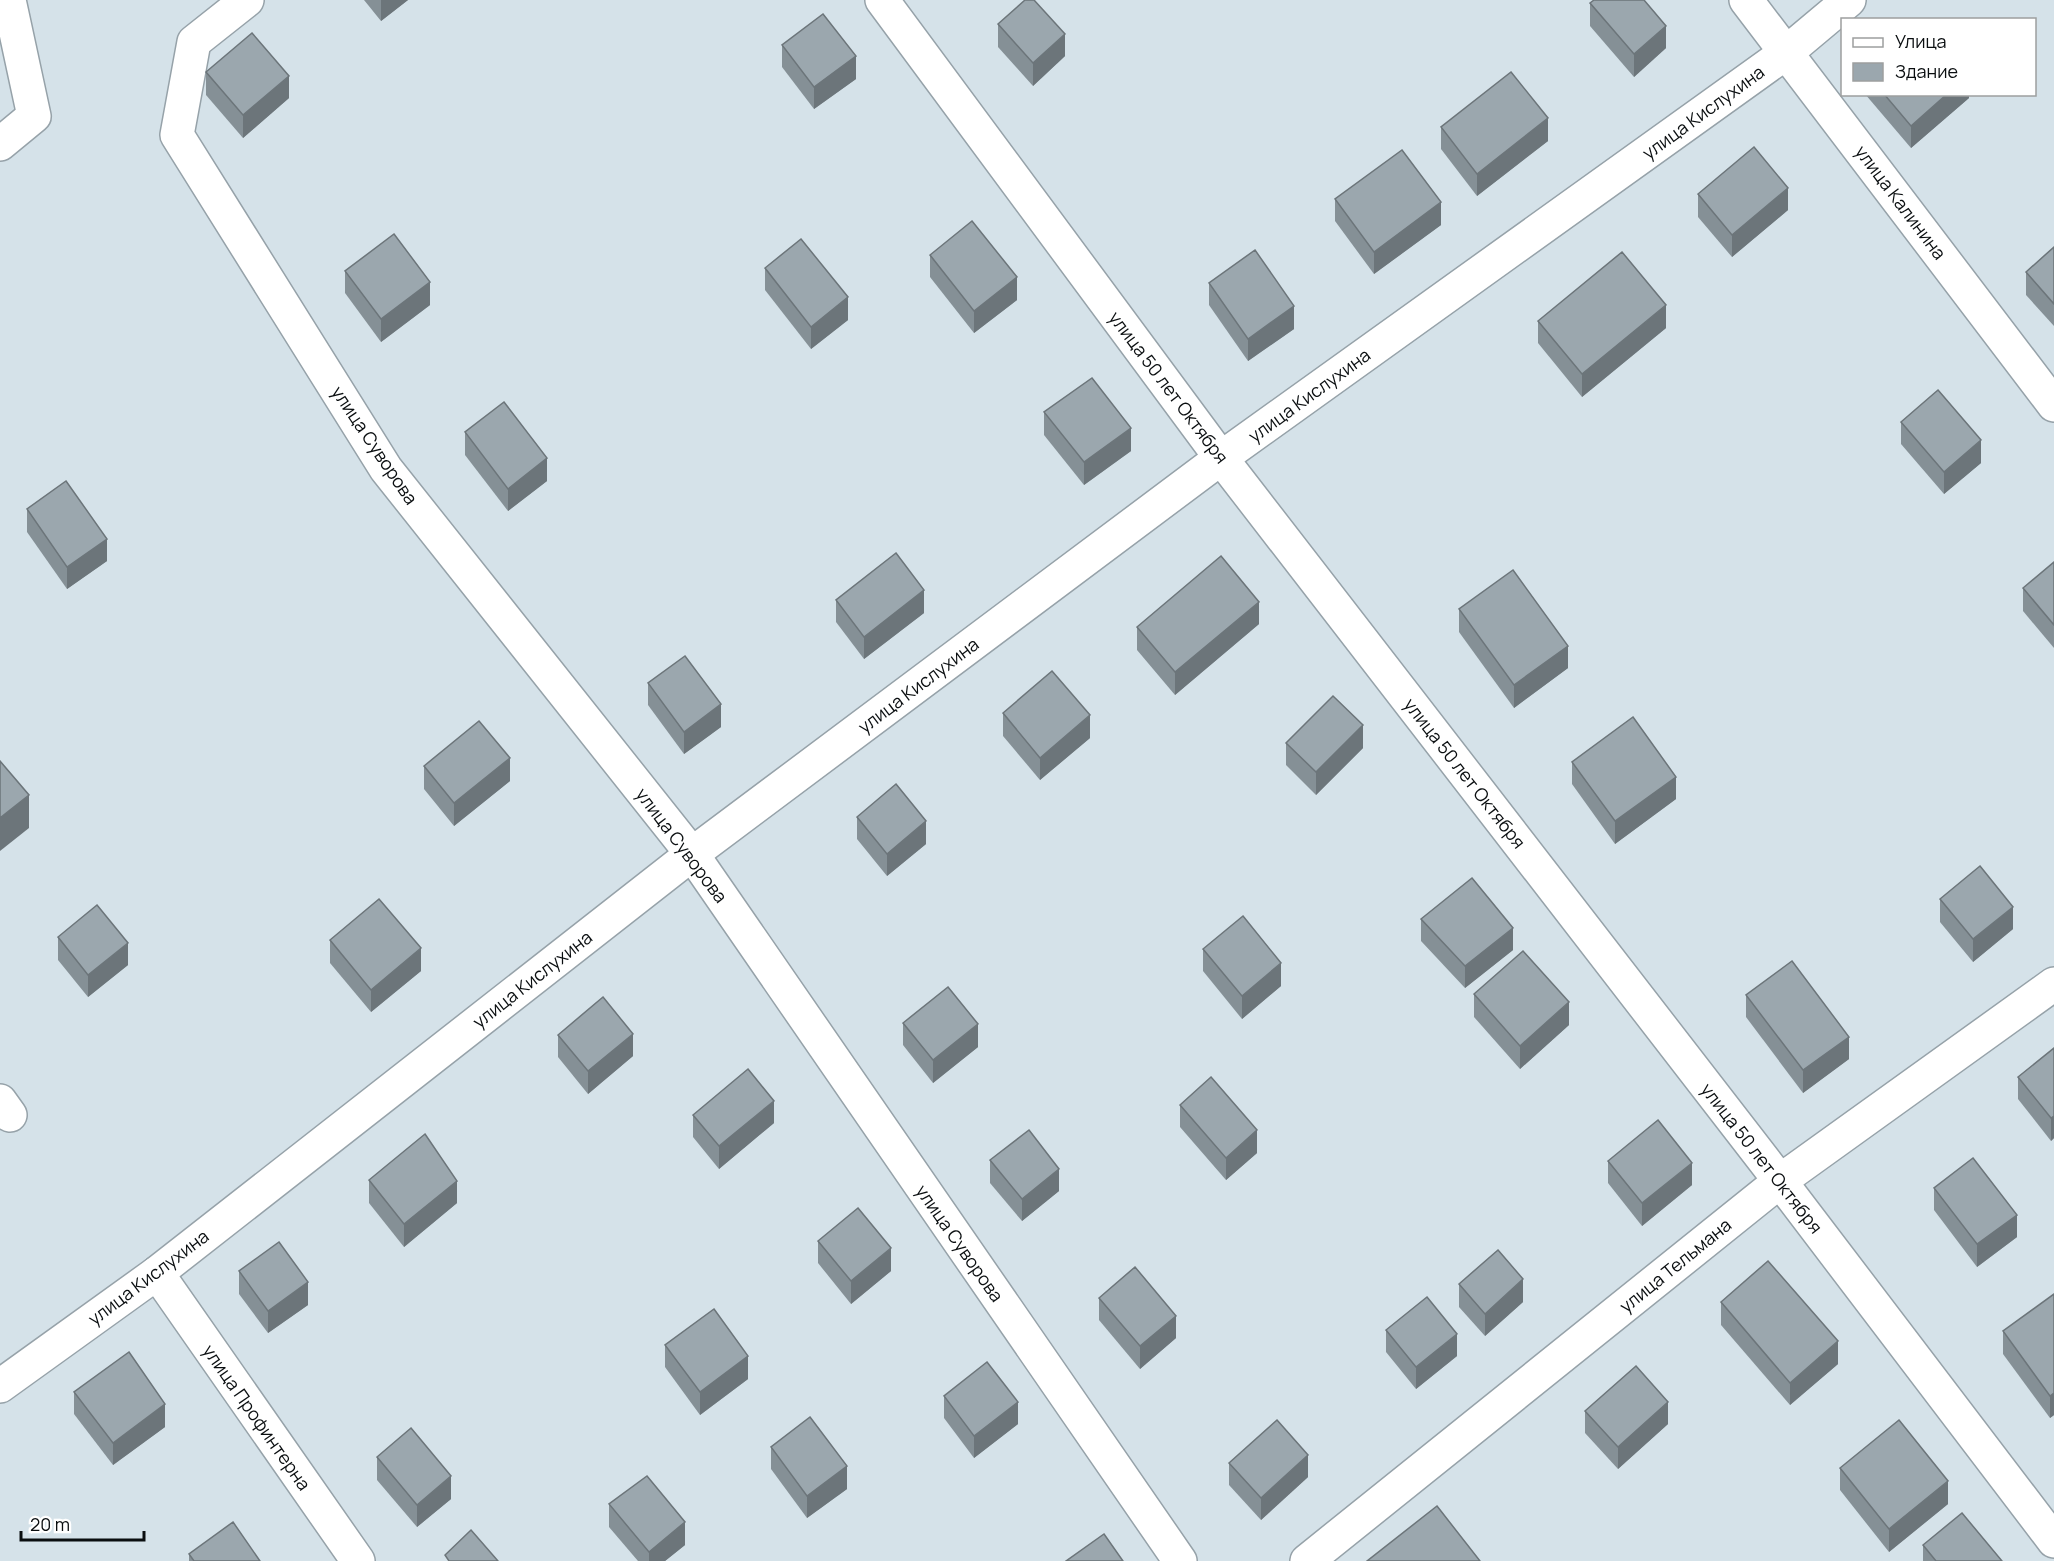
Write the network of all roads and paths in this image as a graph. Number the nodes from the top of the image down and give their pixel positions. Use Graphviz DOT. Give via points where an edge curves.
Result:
graph roads {
  1 [pos="9,0"];
  2 [pos="247,0"];
  3 [pos="882,0"];
  4 [pos="1746,0"];
  5 [pos="1849,0"];
  6 [pos="1787,52"];
  7 [pos="0,144"];
  8 [pos="2054,405"];
  9 [pos="1221,458"];
  10 [pos="692,854"];
  11 [pos="2054,984"];
  12 [pos="1780,1181"];
  13 [pos="157,1273"];
  14 [pos="0,1386"];
  15 [pos="2054,1541"];
  16 [pos="358,1561"];
  17 [pos="1180,1561"];
  18 [pos="1307,1561"];
  1 -- 7 [label="street" via="34,116"];
  2 -- 10 [label="street, улица Суворова" via="194,42 177,135 386,469"];
  3 -- 9 [label="street, улица 50 лет Октября"];
  4 -- 6 [label="street, улица Калинина"];
  5 -- 6 [label="street, улица Кислухина"];
  6 -- 8 [label="street, улица Калинина"];
  6 -- 9 [label="street, улица Кислухина"];
  9 -- 10 [label="street, улица Кислухина"];
  9 -- 12 [label="street, улица 50 лет Октября"];
  10 -- 13 [label="street, улица Кислухина"];
  10 -- 17 [label="street, улица Суворова"];
  11 -- 12 [label="street, улица Тельмана"];
  12 -- 15 [label="street, улица 50 лет Октября"];
  12 -- 18 [label="street, улица Тельмана"];
  13 -- 14 [label="street, улица Кислухина"];
  13 -- 16 [label="street, улица Профинтерна"];
}
